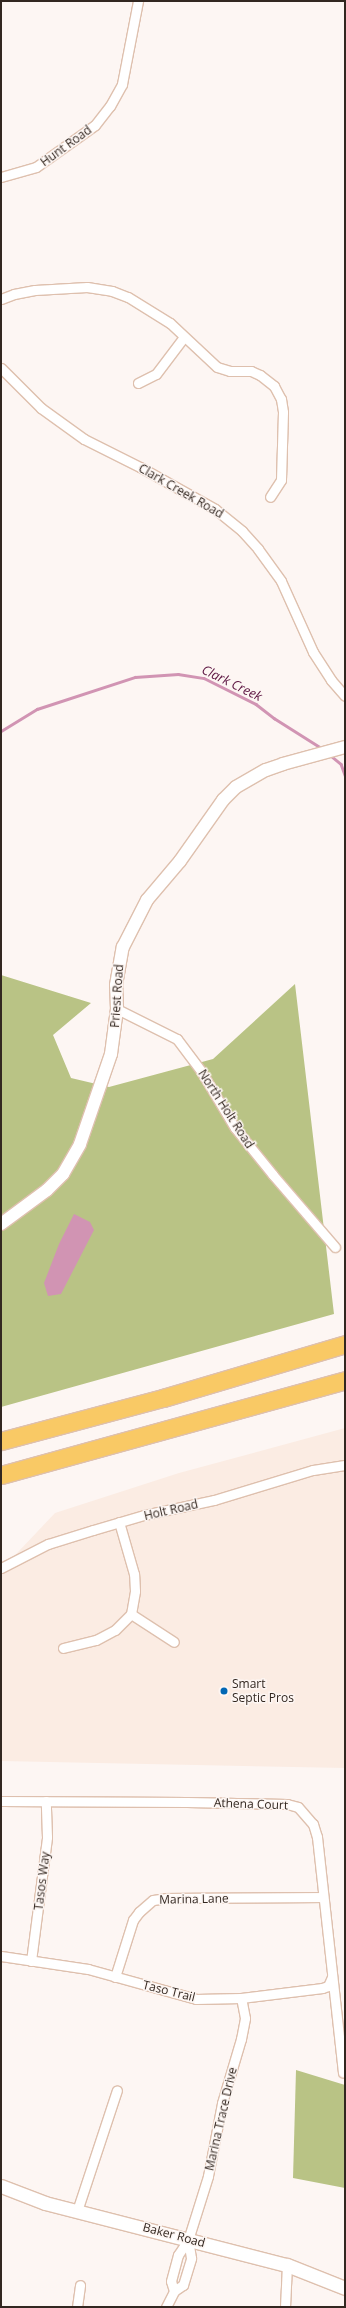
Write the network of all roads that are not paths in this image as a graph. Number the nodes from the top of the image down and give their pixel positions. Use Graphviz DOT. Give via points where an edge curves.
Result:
graph roads {
  1 [pos="138,1"];
  2 [pos="1,177"];
  3 [pos="2,297"];
  4 [pos="184,337"];
  5 [pos="1,368"];
  6 [pos="138,383"];
  7 [pos="270,496"];
  8 [pos="345,696"];
  9 [pos="344,747"];
  10 [pos="118,1009"];
  11 [pos="1,1224"];
  12 [pos="335,1247"];
  13 [pos="345,1344"];
  14 [pos="345,1380"];
  15 [pos="1,1441"];
  16 [pos="345,1465"];
  17 [pos="1,1476"];
  18 [pos="119,1522"];
  19 [pos="1,1568"];
  20 [pos="131,1614"];
  21 [pos="174,1642"];
  22 [pos="63,1648"];
  23 [pos="1,1801"];
  24 [pos="46,1801"];
  25 [pos="323,1897"];
  26 [pos="1,1956"];
  27 [pos="31,1961"];
  28 [pos="116,1976"];
  29 [pos="332,1976"];
  30 [pos="241,1998"];
  31 [pos="343,2073"];
  32 [pos="117,2090"];
  33 [pos="1,2186"];
  34 [pos="77,2211"];
  35 [pos="188,2240"];
  36 [pos="287,2265"];
  37 [pos="80,2285"];
  38 [pos="345,2288"];
  39 [pos="174,2291"];
  40 [pos="77,2307"];
  41 [pos="166,2307"];
  42 [pos="285,2307"];
  1 -- 2 [label="street, Hunt Road" via="122,84 105,112 95,124 36,167"];
  3 -- 4 [label="street" via="36,290 87,287 105,289 128,297 170,323"];
  4 -- 6 [label="street" via="156,374"];
  4 -- 7 [label="street" via="217,367 251,371 274,386 281,399 283,412 281,480"];
  5 -- 8 [label="street, Clark Creek Road" via="41,408 84,439 215,509 242,531 281,581 312,652"];
  9 -- 10 [label="street, Priest Road" via="266,770 236,787 223,800 138,914 123,947 118,966"];
  10 -- 11 [label="street, Priest Road" via="111,1054 80,1144 69,1164 47,1190"];
  10 -- 12 [label="street, North Holt Road" via="177,1039 202,1071 235,1128"];
  13 -- 15 [label="highway" via="163,1398"];
  14 -- 17 [label="highway"];
  16 -- 18 [label="street, Holt Road" via="312,1470 214,1500"];
  18 -- 19 [label="street, Holt Road" via="48,1544"];
  18 -- 20 [label="street" via="134,1574 135,1591"];
  20 -- 21 [label="street"];
  20 -- 22 [label="street" via="115,1630 96,1640"];
  23 -- 24 [label="street, Athena Court"];
  24 -- 25 [label="street, Athena Court" via="293,1806 309,1818 316,1831"];
  24 -- 27 [label="street, Tasos Way" via="47,1836"];
  25 -- 28 [label="street, Marina Lane" via="153,1900 134,1920"];
  25 -- 29 [label="street, Athena Court"];
  26 -- 27 [label="street, Taso Trail"];
  27 -- 28 [label="street, Taso Trail" via="88,1969"];
  28 -- 30 [label="street, Taso Trail" via="190,1998"];
  29 -- 30 [label="street, Taso Trail" via="328,1986 322,1988"];
  29 -- 31 [label="street, Athena Court"];
  30 -- 35 [label="street, Marina Trace Drive" via="244,2011 242,2032 222,2103 208,2176"];
  32 -- 34 [label="street"];
  33 -- 34 [label="main road, Baker Road" via="45,2203"];
  34 -- 35 [label="main road, Baker Road" via="150,2228"];
  35 -- 36 [label="main road, Baker Road"];
  35 -- 39 [label="street" via="176,2261 171,2281"];
  35 -- 39 [label="street" via="190,2258 183,2285"];
  36 -- 38 [label="main road, Baker Road"];
  36 -- 42 [label="street"];
  37 -- 40 [label="street"];
  39 -- 41 [label="street"];
}
